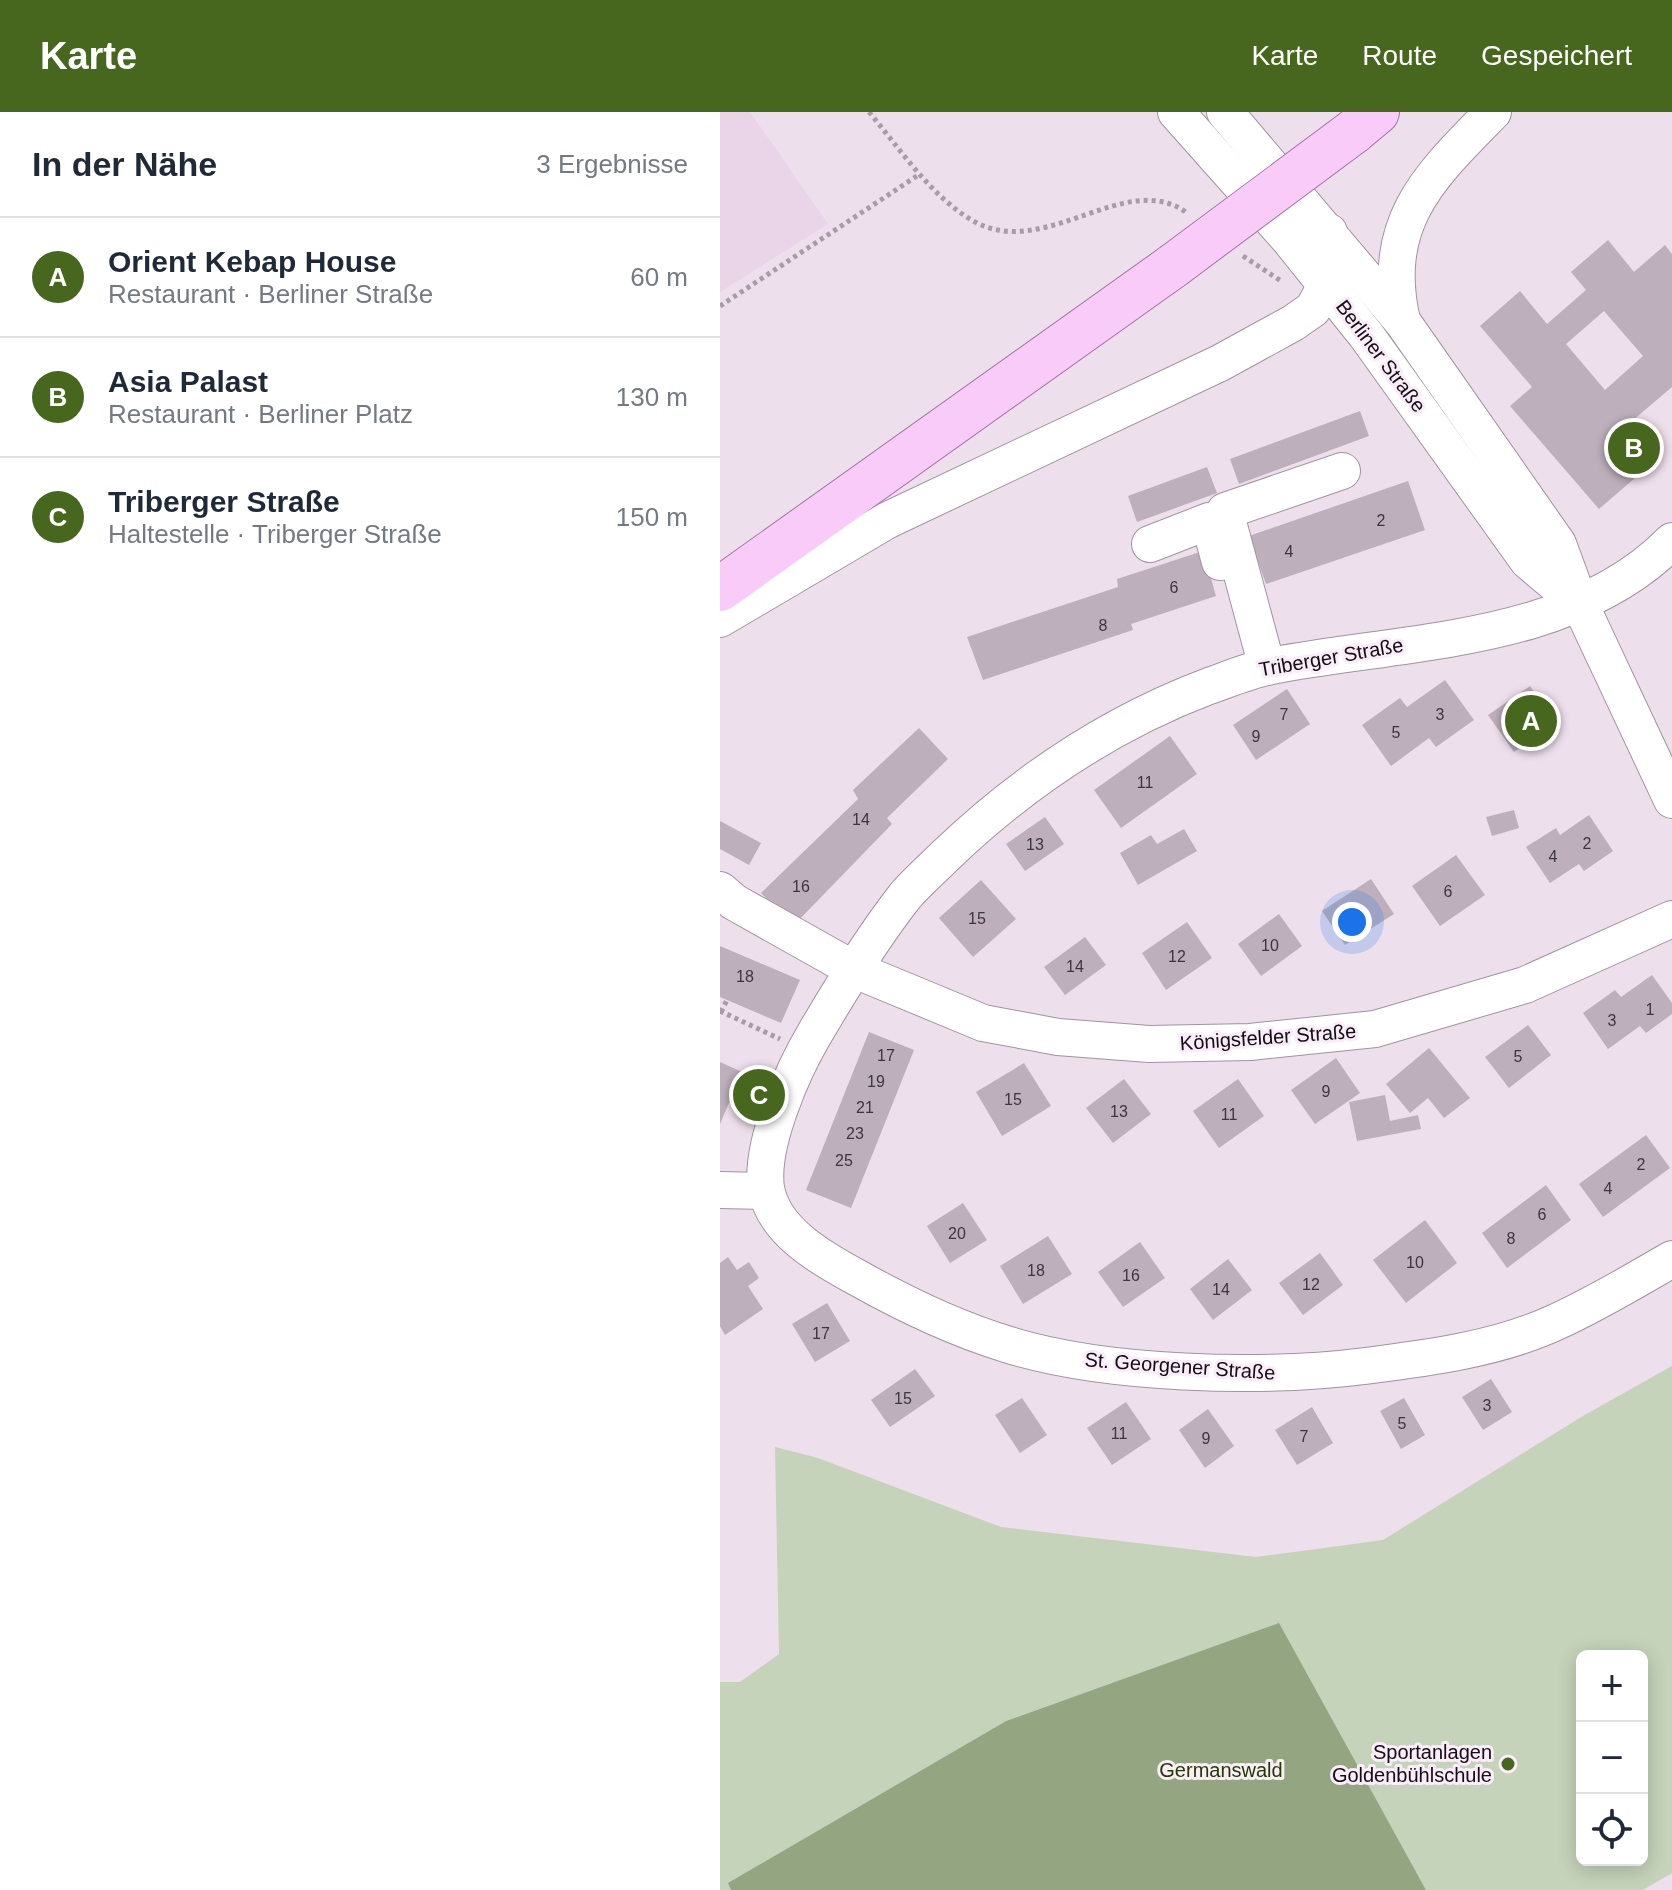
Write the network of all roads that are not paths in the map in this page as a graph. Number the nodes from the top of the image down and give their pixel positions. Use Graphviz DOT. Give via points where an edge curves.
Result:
graph roads {
  1 [pos="1176,112"];
  2 [pos="1225,112"];
  3 [pos="1493,112"];
  4 [pos="1365,122"];
  5 [pos="1329,232"];
  6 [pos="1326,285"];
  7 [pos="1402,321"];
  8 [pos="1366,335"];
  9 [pos="1220,363"];
  10 [pos="1342,471"];
  11 [pos="1672,541"];
  12 [pos="1150,544"];
  13 [pos="720,589"];
  14 [pos="1580,604"];
  15 [pos="720,619"];
  16 [pos="1259,669"];
  17 [pos="1672,800"];
  18 [pos="720,890"];
  19 [pos="1672,919"];
  20 [pos="855,970"];
  21 [pos="720,1190"];
  22 [pos="766,1191"];
  23 [pos="1672,1259"];
  1 -- 6 [label="street, Berliner Straße"];
  2 -- 5 [label="street, Berliner Straße"];
  3 -- 7 [label="street" via="1438,168 1411,207 1395,261"];
  4 -- 13 [label="main road, bridge" via="1173,266"];
  5 -- 6 [label="street"];
  5 -- 7 [label="street, Berliner Straße"];
  6 -- 8 [label="street, Berliner Straße"];
  6 -- 9 [label="street" via="1313,309"];
  7 -- 14 [label="street, Berliner Straße" via="1558,544"];
  8 -- 9 [label="street" via="1328,329"];
  8 -- 14 [label="street, Berliner Straße" via="1528,561"];
  9 -- 15 [label="street" via="888,520"];
  10 -- 16 [label="street" via="1225,511"];
  11 -- 14 [label="street, Triberger Straße"];
  12 -- 16 [label="street" via="1209,521"];
  14 -- 16 [label="street, Triberger Straße" via="1491,629"];
  14 -- 17 [label="street, Berliner Straße"];
  16 -- 20 [label="street, Triberger Straße" via="1120,726 996,807 907,894"];
  18 -- 20 [label="street, Königsfelder Straße"];
  19 -- 20 [label="street, Königsfelder Straße" via="1525,985 1375,1029 1250,1042 1149,1044 1058,1037 983,1023"];
  20 -- 22 [label="street, Triberger Straße" via="806,1051 767,1152"];
  21 -- 22 [label="street"];
  22 -- 23 [label="street, St. Georgener Straße" via="783,1225 823,1259 945,1322 1008,1345 1073,1359 1169,1370 1283,1374 1473,1348 1552,1324"];
}
